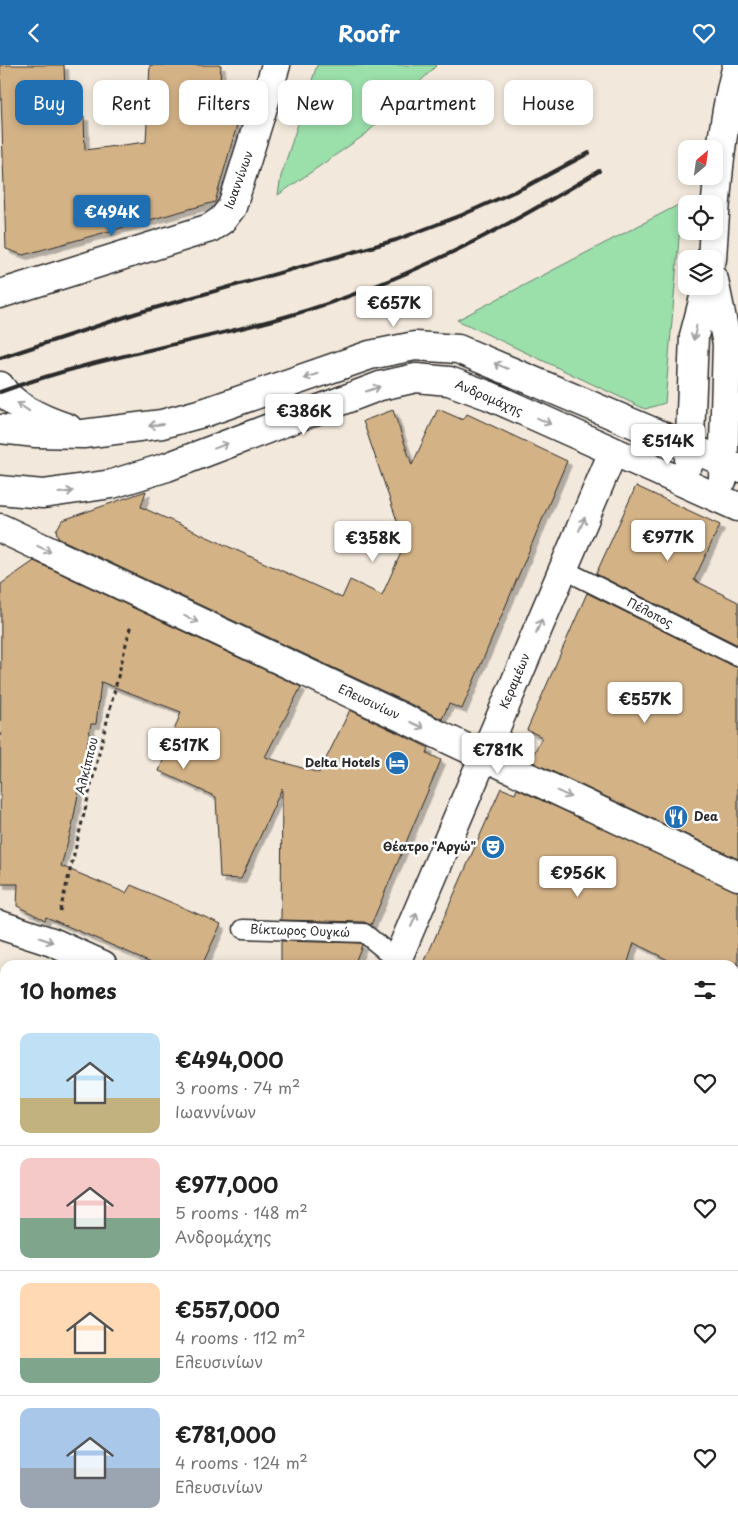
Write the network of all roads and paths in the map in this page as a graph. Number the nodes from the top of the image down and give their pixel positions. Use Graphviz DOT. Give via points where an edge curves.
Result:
graph roads {
  1 [pos="276,65"];
  2 [pos="737,65"];
  3 [pos="713,250"];
  4 [pos="705,295"];
  5 [pos="717,295"];
  6 [pos="3,297"];
  7 [pos="0,385"];
  8 [pos="0,429"];
  9 [pos="83,434"];
  10 [pos="690,448"];
  11 [pos="613,452"];
  12 [pos="731,465"];
  13 [pos="688,485"];
  14 [pos="0,490"];
  15 [pos="730,504"];
  16 [pos="0,528"];
  17 [pos="563,569"];
  18 [pos="139,594"];
  19 [pos="738,657"];
  20 [pos="483,756"];
  21 [pos="738,876"];
  22 [pos="0,925"];
  23 [pos="243,929"];
  24 [pos="52,942"];
  25 [pos="92,960"];
  26 [pos="396,960"];
  27 [pos="400,960"];
  1 -- 6 [label="street, Ιωαννίνων" via="232,207 222,220 210,228"];
  2 -- 3 [label="street" via="727,108"];
  4 -- 10 [label="street, one-way" via="694,336"];
  5 -- 12 [label="street" via="727,344"];
  9 -- 7 [label="street, one-way" via="52,423 23,407"];
  8 -- 9 [label="street"];
  10 -- 9 [label="street, one-way" via="458,349 415,346 370,355 162,424"];
  10 -- 12 [label="street"];
  10 -- 13 [label="street"];
  11 -- 13 [label="street, Ανδρομάχης"];
  14 -- 11 [label="street, Ανδρομάχης, one-way" via="43,495 112,484 167,467 380,386 416,378 449,381 490,396"];
  17 -- 11 [label="street, Κεραμέων, one-way"];
  12 -- 15 [label="street"];
  13 -- 15 [label="street, Ανδρομάχης"];
  16 -- 18 [label="street, Ελευσινίων, one-way"];
  17 -- 19 [label="lane, Πέλοπος"];
  20 -- 17 [label="street, Κεραμέων, one-way"];
  18 -- 20 [label="street, Ελευσινίων, one-way"];
  18 -- 24 [label="path, Αλκίππου"];
  20 -- 21 [label="street, Ελευσινίων, one-way"];
  27 -- 20 [label="street, Κεραμέων, one-way"];
  22 -- 24 [label="street, one-way"];
  23 -- 26 [label="lane, Βίκτωρος Ουγκώ" via="364,933"];
  24 -- 25 [label="street"];
}
